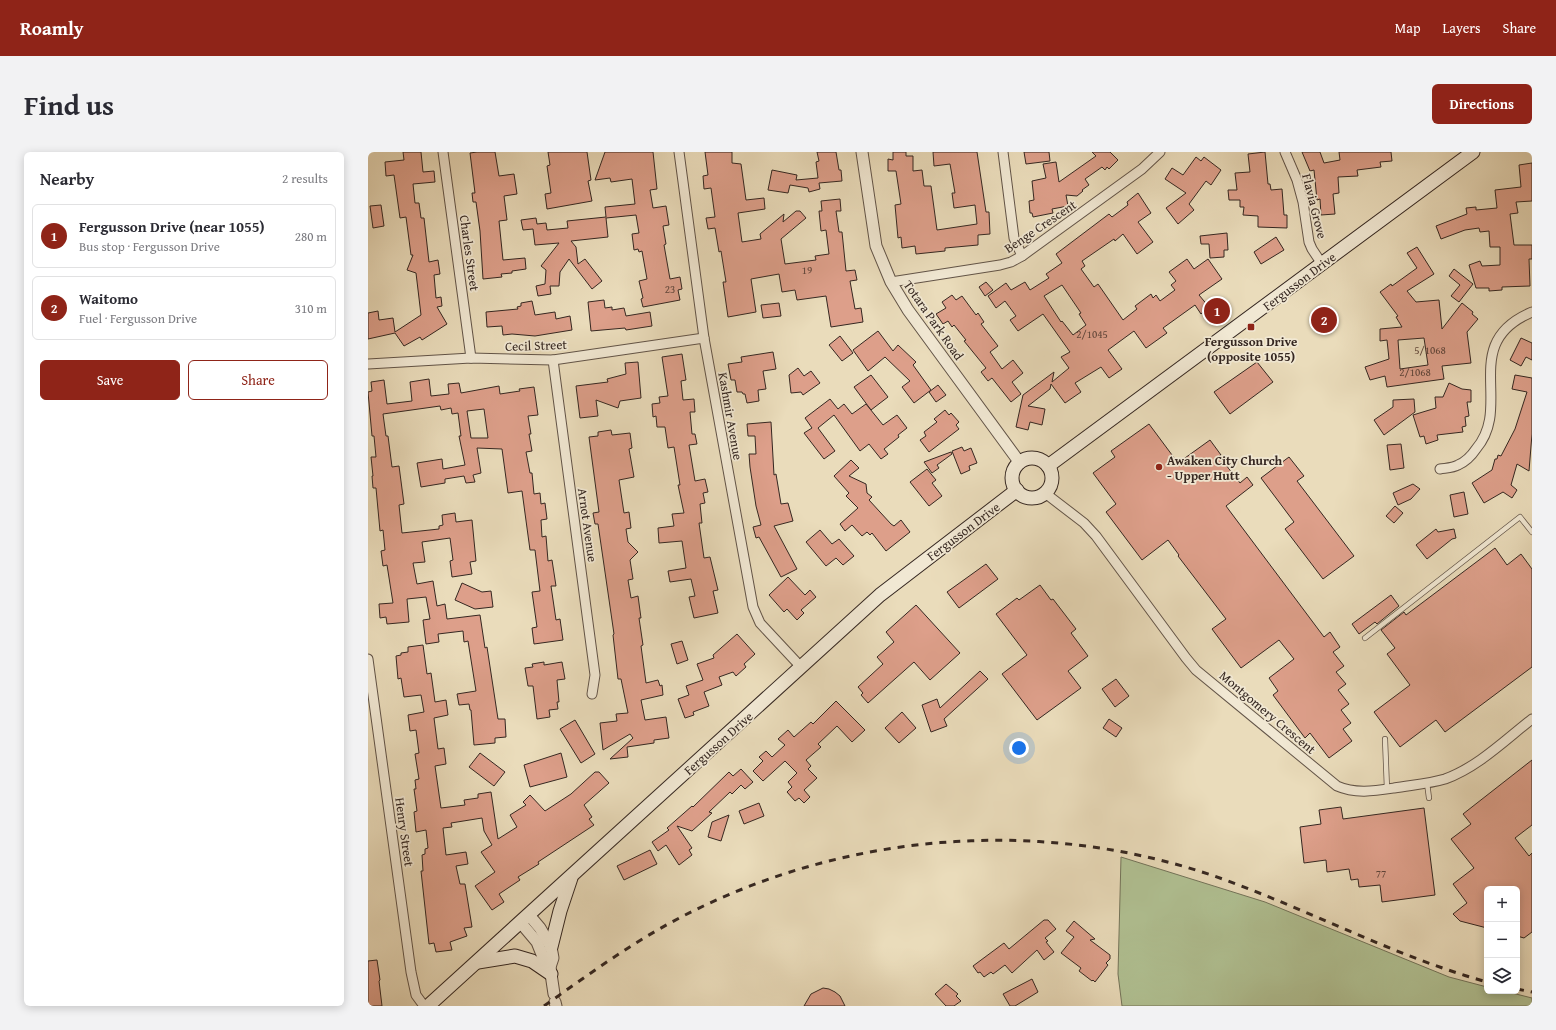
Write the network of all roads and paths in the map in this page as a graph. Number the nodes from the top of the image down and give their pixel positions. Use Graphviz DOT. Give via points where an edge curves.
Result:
graph roads {
  1 [pos="443,152"];
  2 [pos="679,152"];
  3 [pos="862,152"];
  4 [pos="1003,152"];
  5 [pos="1160,152"];
  6 [pos="1285,152"];
  7 [pos="1473,152"];
  8 [pos="1022,256"];
  9 [pos="1322,264"];
  10 [pos="891,282"];
  11 [pos="1532,312"];
  12 [pos="704,338"];
  13 [pos="471,358"];
  14 [pos="553,360"];
  15 [pos="368,364"];
  16 [pos="1020,463"];
  17 [pos="1048,466"];
  18 [pos="1440,470"];
  19 [pos="1017,490"];
  20 [pos="1045,493"];
  21 [pos="1532,532"];
  22 [pos="1365,638"];
  23 [pos="368,659"];
  24 [pos="801,667"];
  25 [pos="592,694"];
  26 [pos="1532,719"];
  27 [pos="1385,739"];
  28 [pos="1428,783"];
  29 [pos="1387,789"];
  30 [pos="1429,798"];
  31 [pos="571,876"];
  32 [pos="525,919"];
  33 [pos="551,947"];
  34 [pos="478,962"];
  35 [pos="550,970"];
  36 [pos="555,1001"];
  37 [pos="424,1006"];
  38 [pos="428,1006"];
  1 -- 13 [label="street, Charles Street"];
  2 -- 12 [label="street, Kashmir Avenue"];
  3 -- 10 [label="street, Totara Park Road" via="876,246"];
  4 -- 8 [label="street" via="1014,238"];
  5 -- 8 [label="street, Benge Crescent" via="1142,169"];
  6 -- 9 [label="street, Flavia Grove" via="1297,180 1312,249"];
  7 -- 9 [label="main road, Fergusson Drive"];
  8 -- 10 [label="street, Benge Crescent" via="1000,266"];
  9 -- 17 [label="main road, Fergusson Drive"];
  10 -- 16 [label="street, Totara Park Road" via="908,310"];
  11 -- 18 [label="street" via="1509,326 1494,349 1490,365 1491,421 1479,446 1458,465"];
  12 -- 14 [label="street, Cecil Street"];
  12 -- 24 [label="street, Kashmir Avenue" via="753,607 760,623"];
  13 -- 14 [label="street, Cecil Street"];
  13 -- 15 [label="street, Cecil Street"];
  14 -- 25 [label="street, Arnot Avenue" via="595,675"];
  16 -- 17 [label="main road" via="1032,458"];
  16 -- 19 [label="main road" via="1013,476"];
  17 -- 20 [label="main road" via="1052,480 1050,488"];
  19 -- 20 [label="main road" via="1035,498"];
  19 -- 24 [label="main road, Fergusson Drive" via="880,595"];
  20 -- 29 [label="street, Montgomery Crescent" via="1078,518 1096,536 1196,670 1337,786 1354,791"];
  21 -- 22 [label="lane" via="1520,516"];
  23 -- 37 [label="street, Henry Street" via="410,972 416,995"];
  24 -- 31 [label="main road, Fergusson Drive"];
  26 -- 28 [label="street, Montgomery Crescent" via="1466,769 1445,779"];
  27 -- 29 [label="lane"];
  28 -- 29 [label="street, Montgomery Crescent"];
  28 -- 30 [label="lane"];
  31 -- 32 [label="main road, Fergusson Drive"];
  31 -- 33 [label="main road"];
  32 -- 33 [label="street" via="540,928"];
  32 -- 34 [label="main road, Fergusson Drive"];
  32 -- 35 [label="street"];
  33 -- 35 [label="street" via="553,958"];
  34 -- 35 [label="main road" via="515,956"];
  34 -- 38 [label="main road, Fergusson Drive"];
  35 -- 36 [label="street"];
}
